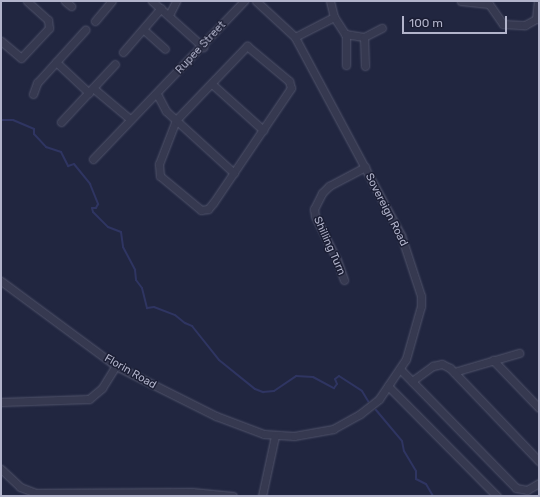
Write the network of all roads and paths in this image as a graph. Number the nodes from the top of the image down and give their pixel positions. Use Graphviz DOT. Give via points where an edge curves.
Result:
graph roads {
  1 [pos="27,1"];
  2 [pos="65,1"];
  3 [pos="112,1"];
  4 [pos="152,1"];
  5 [pos="176,1"];
  6 [pos="244,1"];
  7 [pos="256,1"];
  8 [pos="330,1"];
  9 [pos="461,1"];
  10 [pos="538,1"];
  11 [pos="71,6"];
  12 [pos="161,8"];
  13 [pos="169,16"];
  14 [pos="334,16"];
  15 [pos="95,20"];
  16 [pos="382,28"];
  17 [pos="85,30"];
  18 [pos="144,30"];
  19 [pos="346,34"];
  20 [pos="295,37"];
  21 [pos="364,38"];
  22 [pos="1,41"];
  23 [pos="202,47"];
  24 [pos="165,49"];
  25 [pos="123,52"];
  26 [pos="56,62"];
  27 [pos="115,64"];
  28 [pos="346,65"];
  29 [pos="365,66"];
  30 [pos="212,84"];
  31 [pos="91,90"];
  32 [pos="33,94"];
  33 [pos="157,94"];
  34 [pos="130,119"];
  35 [pos="176,120"];
  36 [pos="61,122"];
  37 [pos="262,130"];
  38 [pos="93,159"];
  39 [pos="365,167"];
  40 [pos="234,172"];
  41 [pos="344,280"];
  42 [pos="2,283"];
  43 [pos="519,353"];
  44 [pos="494,360"];
  45 [pos="116,366"];
  46 [pos="400,369"];
  47 [pos="454,372"];
  48 [pos="412,381"];
  49 [pos="388,386"];
  50 [pos="1,402"];
  51 [pos="539,408"];
  52 [pos="275,436"];
  53 [pos="539,461"];
  54 [pos="1,469"];
  55 [pos="539,482"];
  56 [pos="59,494"];
  57 [pos="233,496"];
  58 [pos="262,496"];
  59 [pos="497,496"];
  1 -- 22 [label="street" via="48,20 49,28 22,58"];
  2 -- 11 [label="street"];
  3 -- 15 [label="street"];
  4 -- 12 [label="street"];
  5 -- 13 [label="street"];
  6 -- 23 [label="street, Rupee Street"];
  7 -- 20 [label="street, Sovereign Road"];
  8 -- 14 [label="street"];
  9 -- 10 [label="street" via="489,4 504,24 525,25 536,19"];
  12 -- 13 [label="street"];
  12 -- 18 [label="street"];
  13 -- 23 [label="street"];
  14 -- 19 [label="street"];
  14 -- 20 [label="street"];
  16 -- 21 [label="street"];
  17 -- 26 [label="street"];
  18 -- 24 [label="street"];
  18 -- 25 [label="street"];
  19 -- 21 [label="street"];
  19 -- 28 [label="street"];
  20 -- 39 [label="street, Sovereign Road"];
  21 -- 29 [label="street"];
  23 -- 33 [label="street, Rupee Street"];
  26 -- 31 [label="street"];
  26 -- 32 [label="street" via="37,83"];
  27 -- 31 [label="street"];
  30 -- 35 [label="street"];
  30 -- 37 [label="street"];
  30 -- 37 [label="street" via="247,46 289,81 291,88"];
  31 -- 34 [label="street"];
  31 -- 36 [label="street"];
  33 -- 34 [label="street, Rupee Street"];
  33 -- 35 [label="street" via="166,111"];
  34 -- 38 [label="street, Rupee Street"];
  35 -- 40 [label="street"];
  35 -- 40 [label="street" via="158,168 164,180 198,208 205,210 213,204"];
  37 -- 40 [label="street"];
  39 -- 41 [label="street, Shilling Turn" via="329,186 322,192 314,209 314,216 337,260"];
  39 -- 46 [label="street, Sovereign Road" via="401,235 421,296 412,341"];
  42 -- 45 [label="street, Florin Road"];
  43 -- 44 [label="street"];
  44 -- 47 [label="street"];
  44 -- 51 [label="street"];
  45 -- 50 [label="street" via="102,388 89,399"];
  45 -- 52 [label="street, Florin Road" via="229,422"];
  46 -- 48 [label="street"];
  46 -- 49 [label="street, Sovereign Road"];
  47 -- 48 [label="street" via="446,365 438,364"];
  47 -- 53 [label="street"];
  48 -- 55 [label="street" via="516,488 527,490"];
  49 -- 52 [label="street, Sovereign Road" via="371,406 333,429 306,435"];
  49 -- 59 [label="street"];
  52 -- 58 [label="street"];
  54 -- 56 [label="street" via="28,491"];
  56 -- 57 [label="street" via="192,492"];
}
